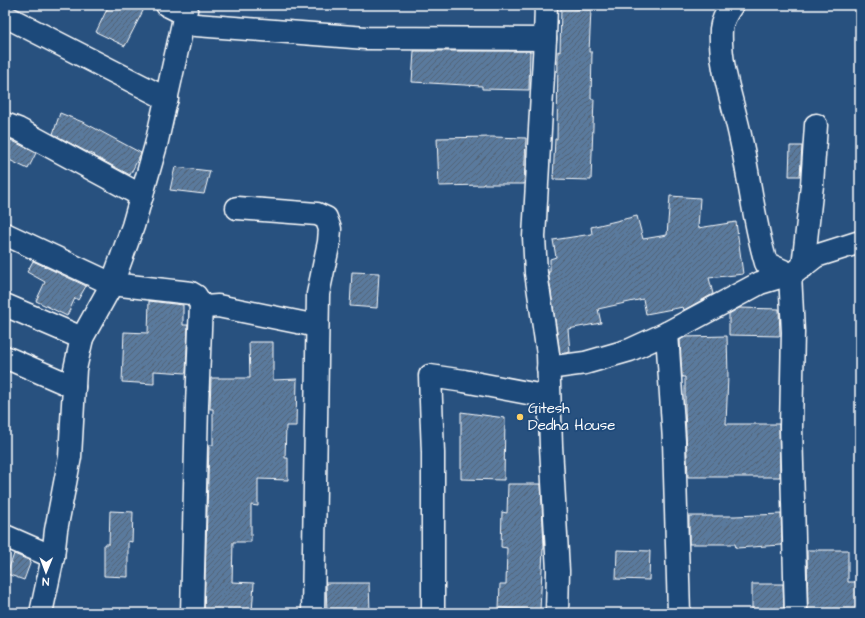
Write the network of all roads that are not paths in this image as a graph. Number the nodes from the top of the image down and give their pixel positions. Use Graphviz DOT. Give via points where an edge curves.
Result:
graph roads {
  1 [pos="546,5"];
  2 [pos="732,5"];
  3 [pos="180,12"];
  4 [pos="5,16"];
  5 [pos="545,39"];
  6 [pos="167,99"];
  7 [pos="5,124"];
  8 [pos="816,125"];
  9 [pos="142,196"];
  10 [pos="236,208"];
  11 [pos="5,234"];
  12 [pos="860,242"];
  13 [pos="796,270"];
  14 [pos="112,284"];
  15 [pos="201,304"];
  16 [pos="5,305"];
  17 [pos="317,326"];
  18 [pos="667,333"];
  19 [pos="82,338"];
  20 [pos="5,357"];
  21 [pos="548,368"];
  22 [pos="74,387"];
  23 [pos="549,397"];
  24 [pos="5,536"];
  25 [pos="53,557"];
  26 [pos="42,613"];
  27 [pos="192,613"];
  28 [pos="313,613"];
  29 [pos="433,613"];
  30 [pos="557,613"];
  31 [pos="679,613"];
  32 [pos="796,613"];
  1 -- 5 [label="street"];
  2 -- 13 [label="street" via="721,28 724,66 759,239 766,263"];
  3 -- 5 [label="street" via="366,38"];
  3 -- 6 [label="street"];
  4 -- 6 [label="street"];
  5 -- 21 [label="street" via="534,237"];
  6 -- 9 [label="street"];
  7 -- 9 [label="street"];
  8 -- 13 [label="street" via="812,185"];
  9 -- 14 [label="street"];
  10 -- 17 [label="street" via="317,214 326,218 330,229 318,294"];
  11 -- 14 [label="street"];
  12 -- 13 [label="street" via="816,256"];
  13 -- 18 [label="street" via="760,283"];
  13 -- 32 [label="street" via="791,426"];
  14 -- 15 [label="street" via="191,293"];
  14 -- 19 [label="street"];
  15 -- 17 [label="street" via="205,307 218,306"];
  15 -- 27 [label="street"];
  16 -- 19 [label="street"];
  17 -- 28 [label="street"];
  18 -- 21 [label="street" via="630,350 585,363"];
  18 -- 31 [label="street" via="674,441"];
  19 -- 22 [label="street" via="75,368"];
  20 -- 22 [label="street"];
  21 -- 23 [label="street"];
  22 -- 25 [label="street" via="70,457"];
  23 -- 29 [label="street" via="430,376 433,452"];
  23 -- 30 [label="street" via="558,571"];
  24 -- 25 [label="street"];
  25 -- 26 [label="street"];
}
